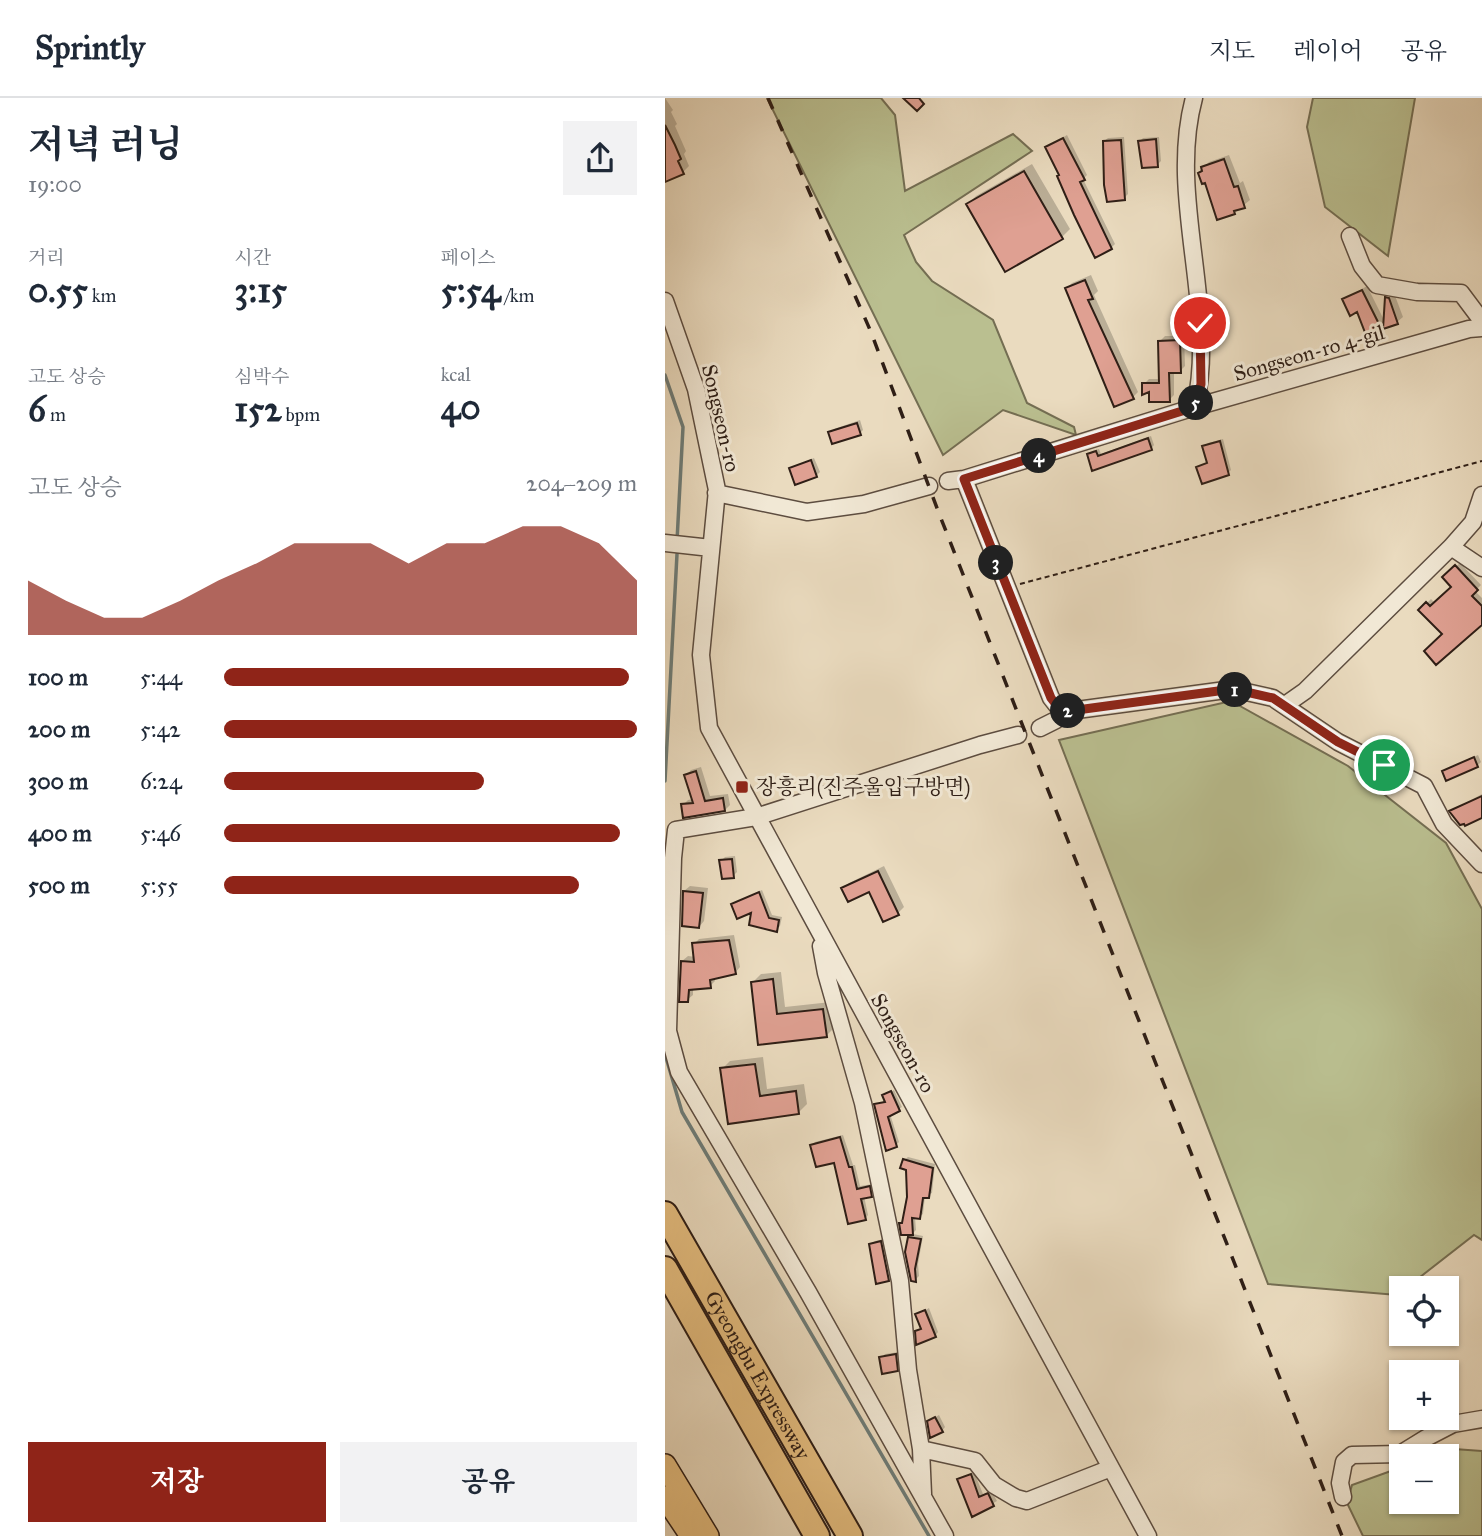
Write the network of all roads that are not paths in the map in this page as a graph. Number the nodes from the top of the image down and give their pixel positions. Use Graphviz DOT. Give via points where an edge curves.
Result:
graph roads {
  1 [pos="1193,98"];
  2 [pos="1350,236"];
  3 [pos="665,301"];
  4 [pos="1482,321"];
  5 [pos="1482,327"];
  6 [pos="1195,407"];
  7 [pos="929,486"];
  8 [pos="716,493"];
  9 [pos="1482,495"];
  10 [pos="665,543"];
  11 [pos="1451,547"];
  12 [pos="711,548"];
  13 [pos="1482,568"];
  14 [pos="1285,705"];
  15 [pos="1062,712"];
  16 [pos="1040,728"];
  17 [pos="1018,736"];
  18 [pos="755,817"];
  19 [pos="1482,862"];
  20 [pos="818,932"];
  21 [pos="665,1214"];
  22 [pos="665,1269"];
  23 [pos="1482,1419"];
  24 [pos="921,1449"];
  25 [pos="665,1465"];
  26 [pos="1111,1468"];
  27 [pos="923,1496"];
  28 [pos="665,1497"];
  29 [pos="1343,1497"];
  30 [pos="691,1536"];
  31 [pos="708,1536"];
  32 [pos="817,1536"];
  33 [pos="850,1536"];
  34 [pos="945,1536"];
  35 [pos="1148,1536"];
  1 -- 6 [label="street" via="1187,170 1200,323 1201,384"];
  2 -- 4 [label="street" via="1362,267 1377,285 1461,293"];
  3 -- 8 [label="street, Songseon-ro" via="696,389"];
  5 -- 6 [label="street, Songseon-ro 4-gil"];
  6 -- 15 [label="street, Songseon-ro 4-gil" via="956,480 1051,698"];
  7 -- 8 [label="street" via="864,504 807,512"];
  8 -- 12 [label="street, Songseon-ro"];
  9 -- 11 [label="street" via="1473,522"];
  10 -- 12 [label="street"];
  11 -- 13 [label="street"];
  11 -- 14 [label="street" via="1305,691"];
  12 -- 18 [label="street, Songseon-ro" via="701,655 709,728"];
  14 -- 15 [label="street" via="1233,689"];
  14 -- 19 [label="street" via="1338,742 1424,786 1444,824"];
  15 -- 16 [label="street"];
  17 -- 18 [label="street"];
  18 -- 20 [label="street, Songseon-ro"];
  18 -- 27 [label="street" via="676,830 668,1031 679,1072"];
  20 -- 24 [label="street" via="863,1102 900,1281"];
  20 -- 26 [label="street, Songseon-ro"];
  21 -- 33 [label="highway, Gyeongbu Expressway"];
  22 -- 32 [label="highway, Gyeongbu Expressway"];
  23 -- 29 [label="street" via="1453,1424 1400,1454 1352,1455 1345,1462 1340,1483"];
  24 -- 26 [label="street" via="975,1461 995,1485 1027,1501"];
  24 -- 27 [label="street"];
  25 -- 31 [label="main road"];
  26 -- 35 [label="street, Songseon-ro"];
  27 -- 34 [label="street"];
  28 -- 30 [label="main road"];
}
